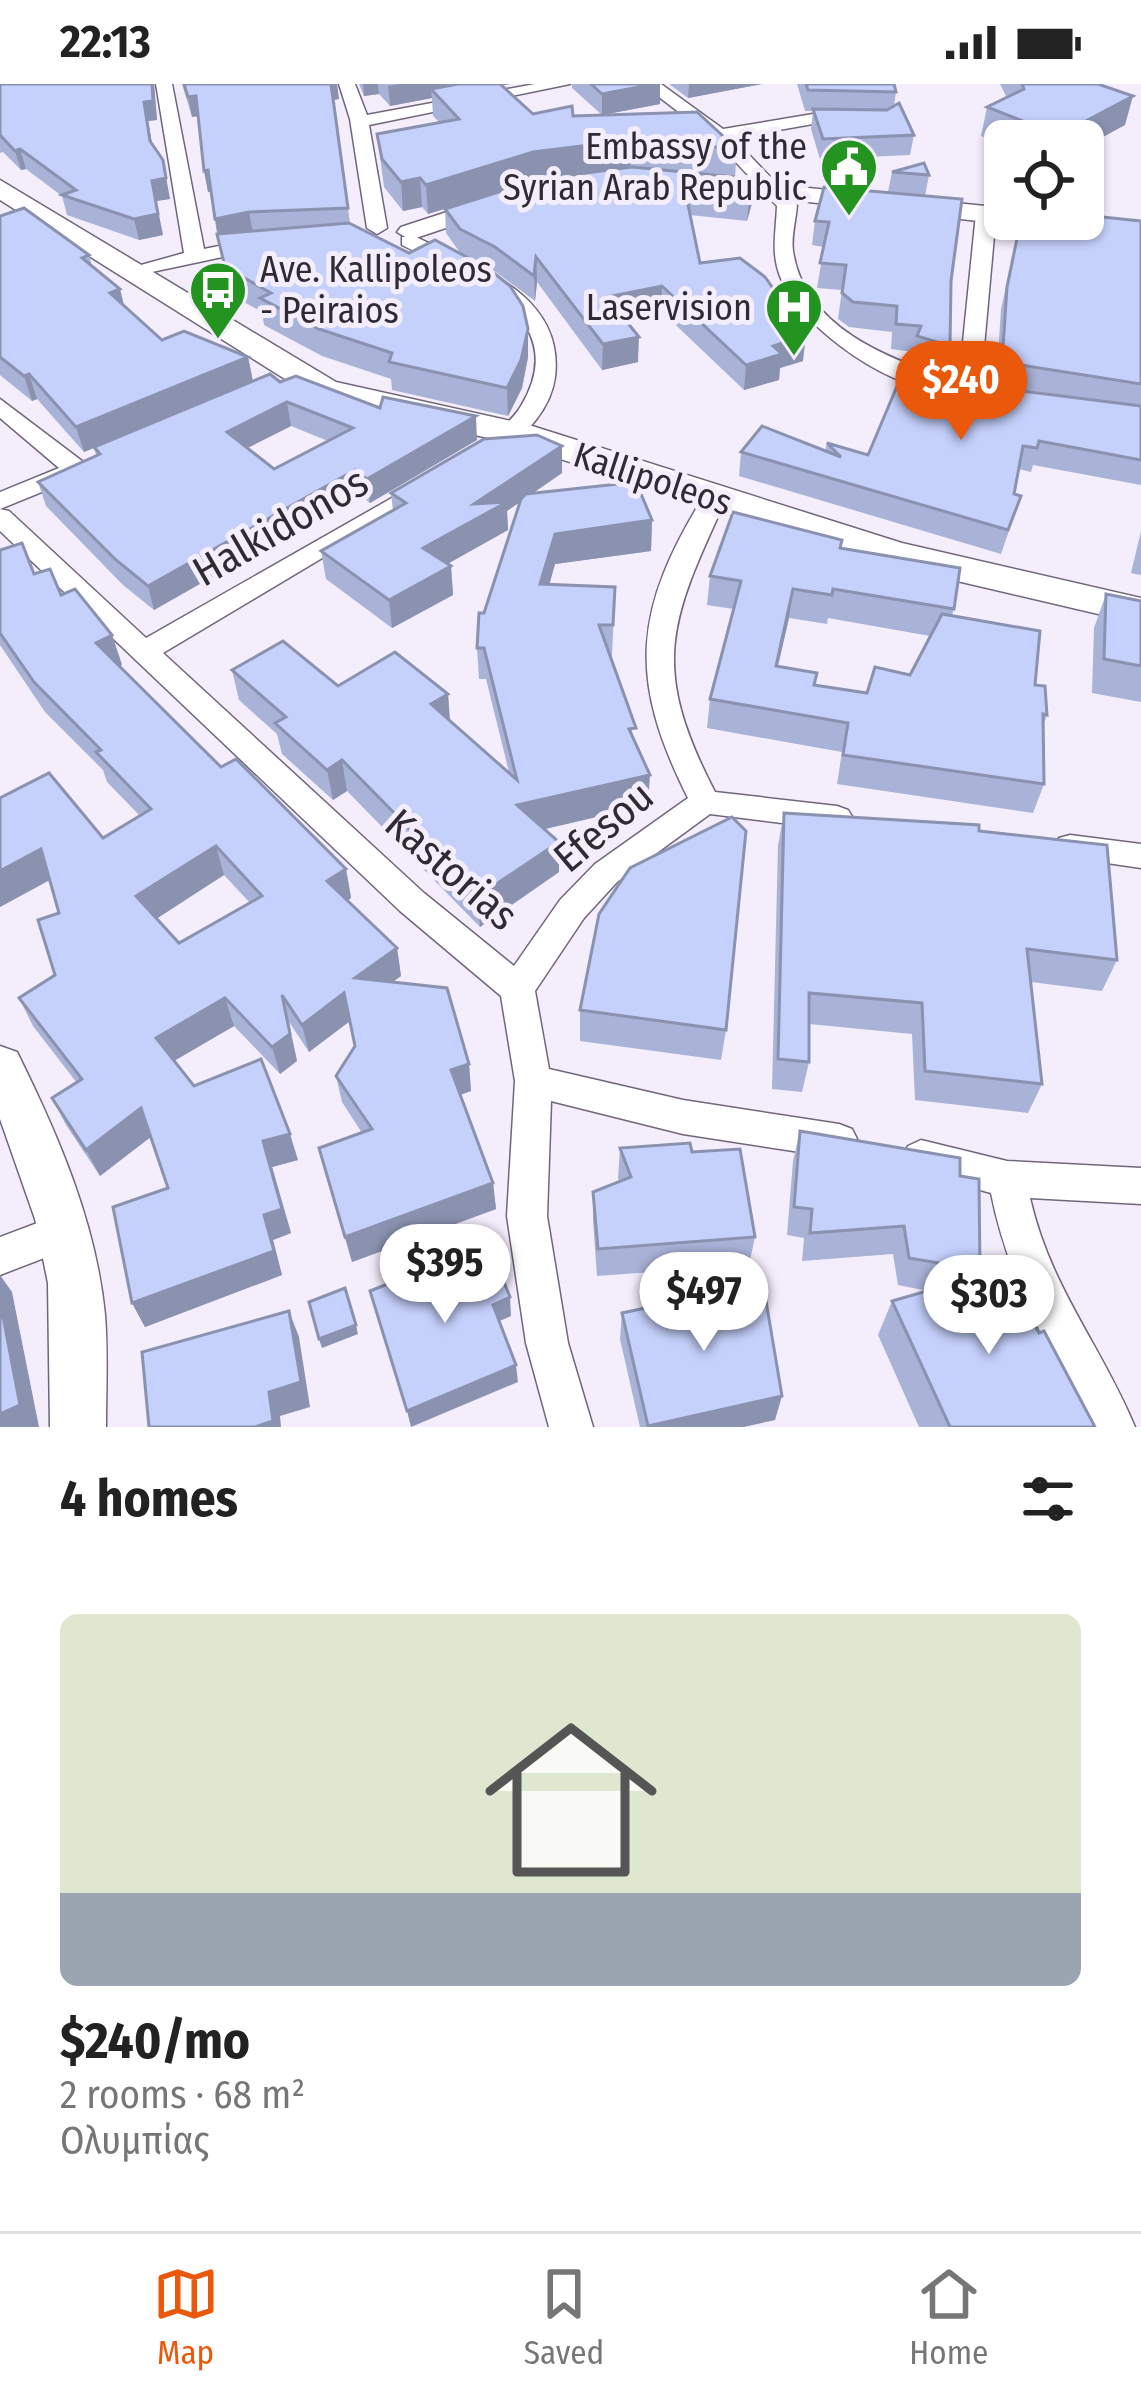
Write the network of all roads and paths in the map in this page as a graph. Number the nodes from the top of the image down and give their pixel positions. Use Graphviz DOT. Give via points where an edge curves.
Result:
graph roads {
  1 [pos="164,84"];
  2 [pos="347,84"];
  3 [pos="562,84"];
  4 [pos="650,84"];
  5 [pos="860,119"];
  6 [pos="362,122"];
  7 [pos="720,135"];
  8 [pos="686,182"];
  9 [pos="0,188"];
  10 [pos="776,191"];
  11 [pos="520,196"];
  12 [pos="35,210"];
  13 [pos="984,214"];
  14 [pos="0,221"];
  15 [pos="409,237"];
  16 [pos="993,240"];
  17 [pos="275,243"];
  18 [pos="195,256"];
  19 [pos="134,270"];
  20 [pos="0,406"];
  21 [pos="516,433"];
  22 [pos="714,499"];
  23 [pos="0,501"];
  24 [pos="0,517"];
  25 [pos="1141,611"];
  26 [pos="146,650"];
  27 [pos="705,802"];
  28 [pos="866,822"];
  29 [pos="1049,845"];
  30 [pos="1141,856"];
  31 [pos="517,989"];
  32 [pos="0,1067"];
  33 [pos="533,1081"];
  34 [pos="1006,1179"];
  35 [pos="1141,1186"];
  36 [pos="64,1232"];
  37 [pos="0,1256"];
  38 [pos="78,1427"];
  39 [pos="571,1427"];
  40 [pos="1113,1427"];
  1 -- 18 [label="street"];
  2 -- 6 [label="street"];
  3 -- 6 [label="street"];
  4 -- 7 [label="street"];
  5 -- 7 [label="street"];
  6 -- 15 [label="street" via="377,228"];
  7 -- 10 [label="street"];
  8 -- 10 [label="street"];
  9 -- 12 [label="main road, Kallipoleos"];
  10 -- 13 [label="street"];
  10 -- 16 [label="street" via="787,205 787,266 813,314 877,361 980,393"];
  11 -- 15 [label="street"];
  12 -- 14 [label="street"];
  12 -- 19 [label="main road, Kallipoleos"];
  15 -- 21 [label="street" via="536,317 548,351 542,388"];
  17 -- 18 [label="street"];
  18 -- 19 [label="street"];
  19 -- 21 [label="main road, Kallipoleos" via="287,380"];
  20 -- 23 [label="street" via="87,465"];
  21 -- 22 [label="main road, Kallipoleos"];
  21 -- 26 [label="street, Halkidonos"];
  22 -- 25 [label="main road, Kallipoleos" via="894,554"];
  22 -- 27 [label="street" via="662,616 659,684"];
  24 -- 26 [label="street, Kastorias"];
  26 -- 31 [label="street, Kastorias" via="412,902"];
  27 -- 28 [label="street, Efesou"];
  27 -- 31 [label="street, Efesou" via="606,874"];
  29 -- 30 [label="street"];
  31 -- 33 [label="street, Kastorias"];
  32 -- 36 [label="street"];
  33 -- 34 [label="street"];
  33 -- 39 [label="street, Kastorias" via="527,1216"];
  34 -- 35 [label="street"];
  34 -- 40 [label="street" via="1044,1300"];
  36 -- 37 [label="street"];
  36 -- 38 [label="street" via="78,1314"];
}
